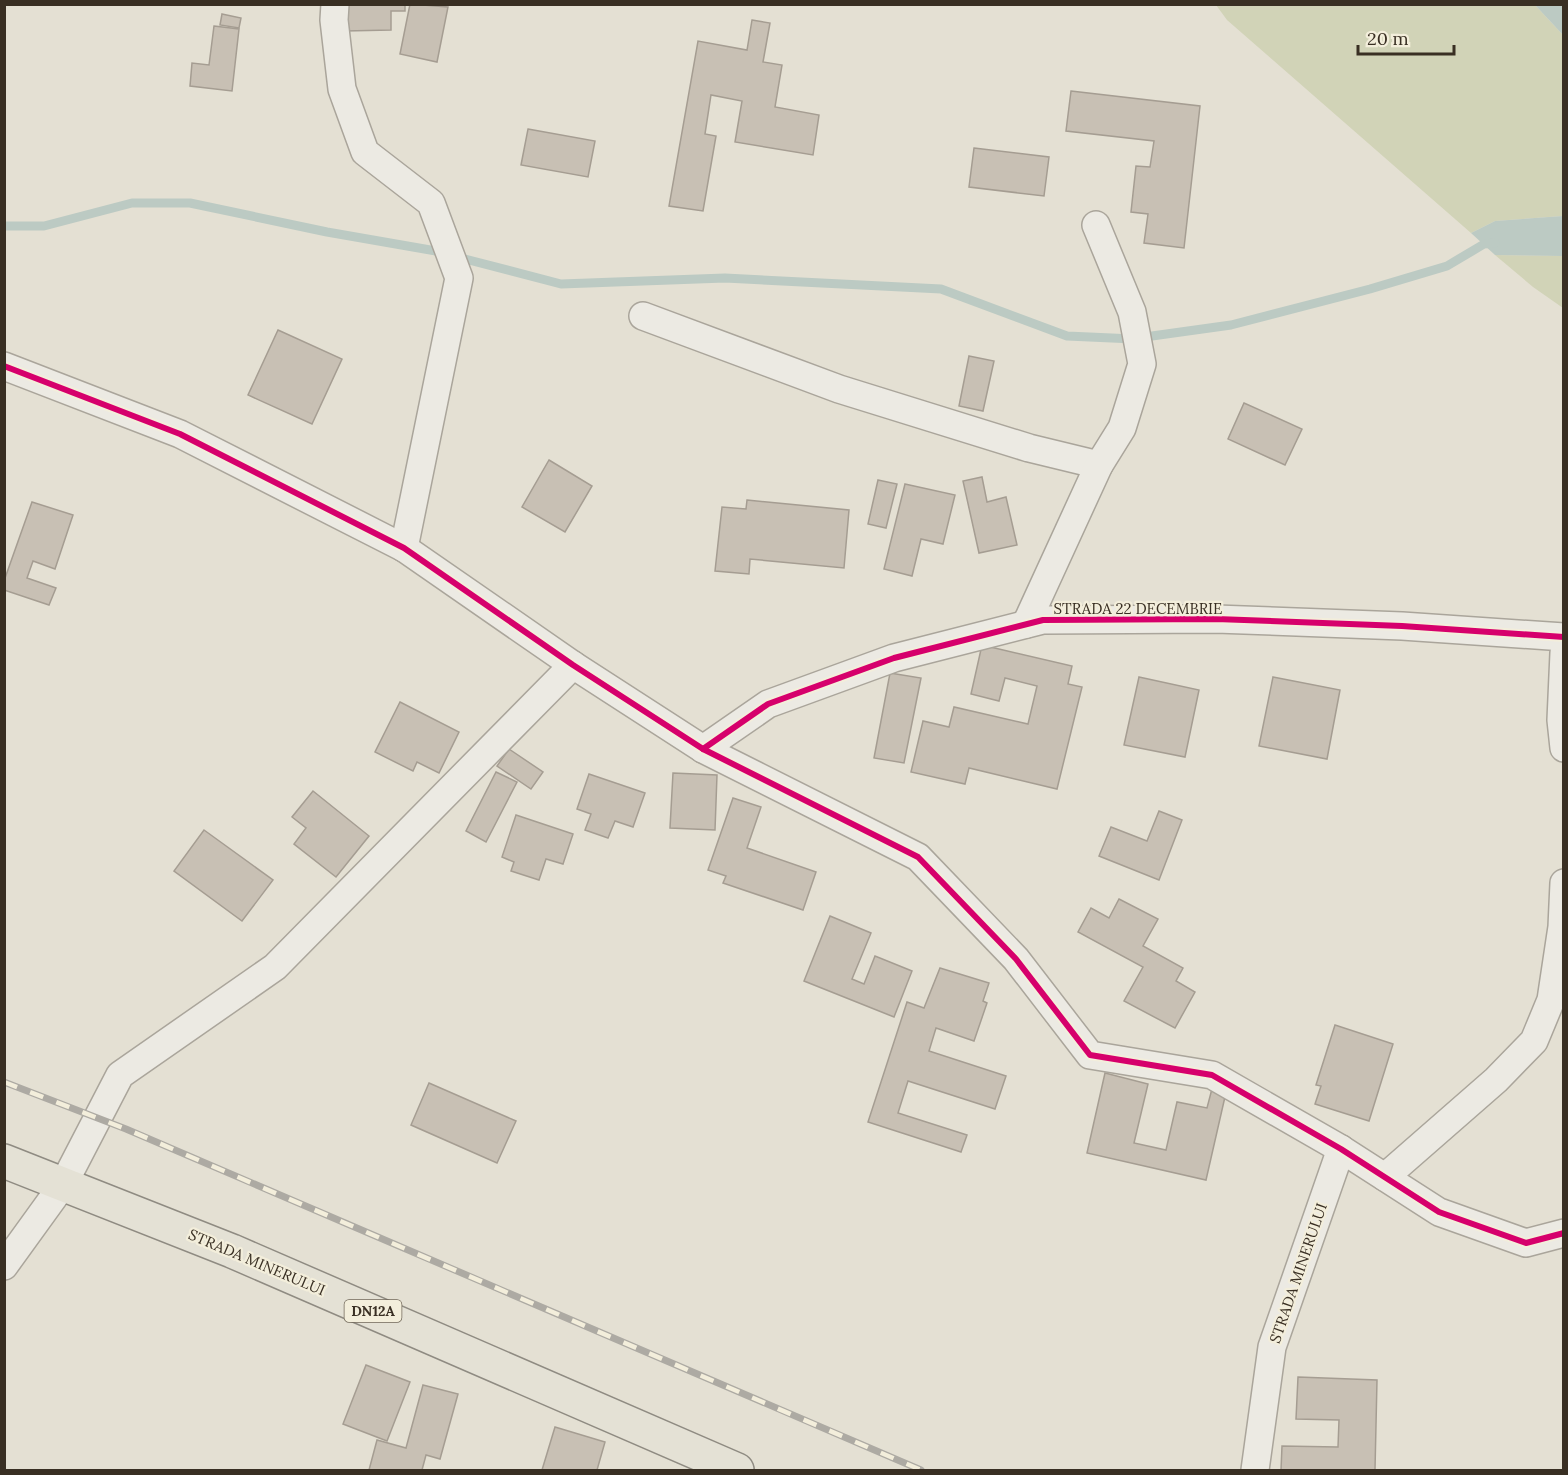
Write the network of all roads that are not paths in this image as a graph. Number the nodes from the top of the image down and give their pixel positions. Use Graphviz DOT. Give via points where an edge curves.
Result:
graph roads {
  1 [pos="335,4"];
  2 [pos="1096,225"];
  3 [pos="643,316"];
  4 [pos="4,366"];
  5 [pos="1099,465"];
  6 [pos="404,548"];
  7 [pos="1026,624"];
  8 [pos="1563,637"];
  9 [pos="1563,653"];
  10 [pos="573,665"];
  11 [pos="1563,748"];
  12 [pos="703,749"];
  13 [pos="1563,883"];
  14 [pos="1563,927"];
  15 [pos="1341,1149"];
  16 [pos="4,1161"];
  17 [pos="1385,1177"];
  18 [pos="64,1183"];
  19 [pos="1563,1233"];
  20 [pos="4,1266"];
  21 [pos="737,1470"];
  22 [pos="1255,1470"];
  1 -- 6 [label="street" via="342,88 365,152 431,203 459,278"];
  2 -- 5 [label="street" via="1132,312 1142,364 1122,428"];
  3 -- 5 [label="street" via="839,389 1029,448"];
  4 -- 6 [label="street" via="180,434"];
  5 -- 7 [label="street"];
  6 -- 10 [label="street"];
  7 -- 8 [label="street, STRADA 22 DECEMBRIE" via="1043,620 1216,619"];
  7 -- 12 [label="street, STRADA 22 DECEMBRIE" via="894,658 768,704"];
  9 -- 11 [label="street"];
  10 -- 12 [label="street"];
  10 -- 18 [label="street" via="275,967 120,1075"];
  12 -- 15 [label="street" via="918,857 1016,959 1090,1055 1212,1075"];
  13 -- 14 [label="street"];
  14 -- 17 [label="street" via="1551,1000 1534,1041 1496,1080"];
  15 -- 17 [label="street"];
  15 -- 22 [label="street, STRADA MINERULUI" via="1272,1347"];
  16 -- 18 [label="main road, STRADA MINERULUI / DN12A"];
  17 -- 19 [label="street" via="1439,1212 1526,1243"];
  18 -- 20 [label="street"];
  18 -- 21 [label="main road, STRADA MINERULUI / DN12A" via="232,1251"];
}
